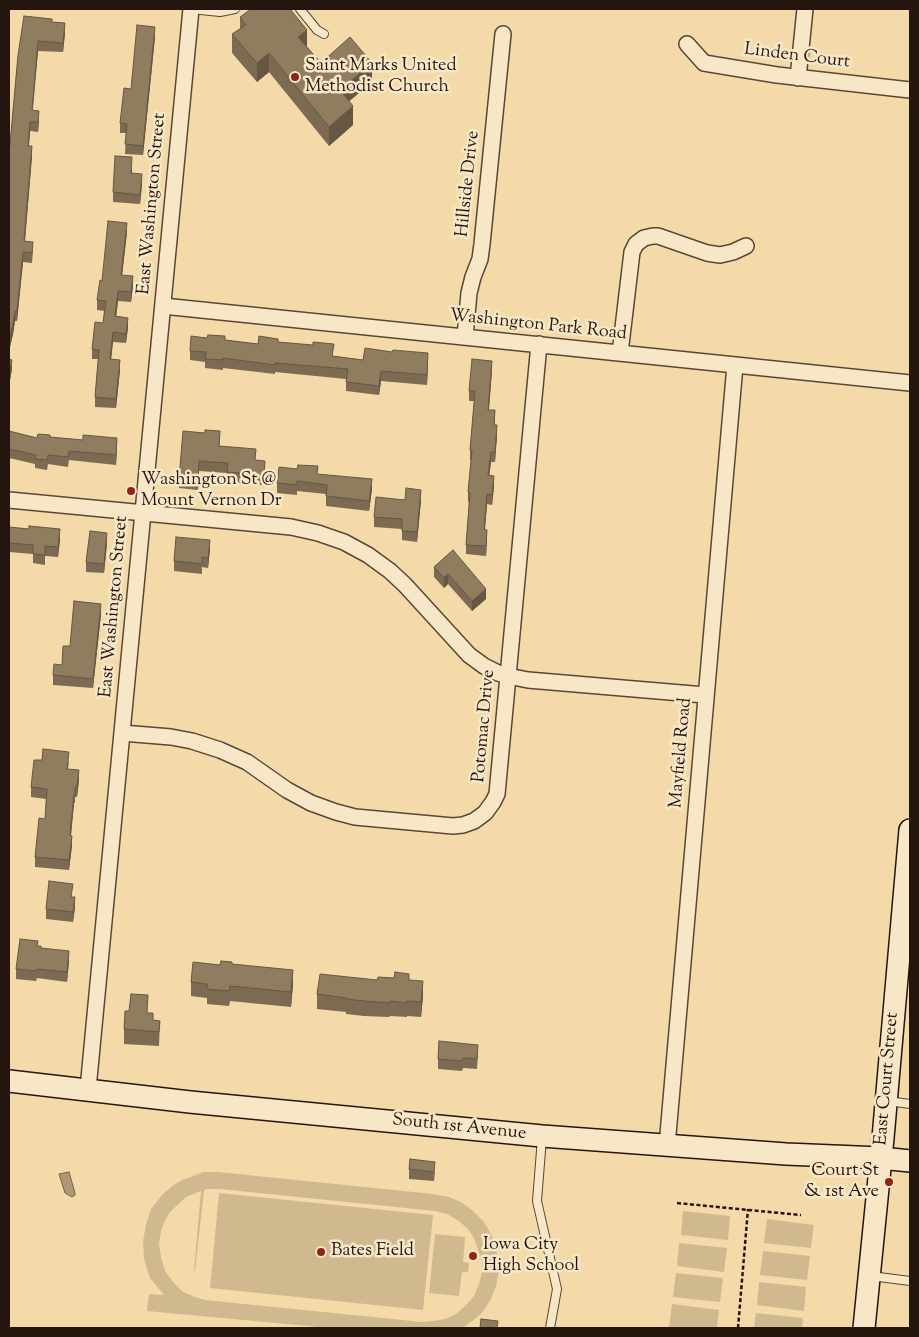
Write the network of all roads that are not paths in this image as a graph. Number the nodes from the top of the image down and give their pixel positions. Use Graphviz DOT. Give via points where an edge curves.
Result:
graph roads {
  1 [pos="190,9"];
  2 [pos="235,9"];
  3 [pos="300,9"];
  4 [pos="805,9"];
  5 [pos="324,34"];
  6 [pos="503,34"];
  7 [pos="687,44"];
  8 [pos="798,78"];
  9 [pos="910,90"];
  10 [pos="746,246"];
  11 [pos="163,306"];
  12 [pos="465,337"];
  13 [pos="539,344"];
  14 [pos="620,353"];
  15 [pos="735,365"];
  16 [pos="910,383"];
  17 [pos="9,500"];
  18 [pos="143,513"];
  19 [pos="508,676"];
  20 [pos="705,695"];
  21 [pos="122,733"];
  22 [pos="910,830"];
  23 [pos="909,854"];
  24 [pos="9,1081"];
  25 [pos="88,1089"];
  26 [pos="886,1100"];
  27 [pos="910,1104"];
  28 [pos="542,1136"];
  29 [pos="667,1146"];
  30 [pos="881,1158"];
  31 [pos="910,1161"];
  32 [pos="869,1276"];
  33 [pos="910,1281"];
  34 [pos="550,1328"];
  35 [pos="864,1328"];
  1 -- 2 [label="lane" via="220,12"];
  1 -- 11 [label="street, East Washington Street"];
  3 -- 5 [label="lane"];
  4 -- 8 [label="street"];
  6 -- 12 [label="street, Hillside Drive" via="482,244 469,293"];
  7 -- 8 [label="street, Linden Court" via="704,63"];
  8 -- 9 [label="street, Linden Court"];
  10 -- 14 [label="street" via="720,255 658,236 644,238 636,244 632,252"];
  11 -- 12 [label="street, Washington Park Road"];
  11 -- 18 [label="street, East Washington Street"];
  12 -- 13 [label="street, Washington Park Road"];
  13 -- 14 [label="street, Washington Park Road"];
  13 -- 19 [label="street, Potomac Drive"];
  14 -- 15 [label="street, Washington Park Road"];
  15 -- 16 [label="street, Washington Park Road"];
  15 -- 20 [label="street, Mayfield Road"];
  17 -- 18 [label="street"];
  18 -- 19 [label="street" via="291,527 344,542 390,572 469,655 484,666"];
  18 -- 21 [label="street, East Washington Street"];
  19 -- 20 [label="street"];
  19 -- 21 [label="street, Potomac Drive" via="497,794 485,812 463,825 368,818 336,812 311,803 246,762 220,750 171,737"];
  20 -- 29 [label="street, Mayfield Road"];
  21 -- 25 [label="street, East Washington Street"];
  22 -- 23 [label="main road, East Court Street"];
  23 -- 26 [label="main road, East Court Street" via="900,989"];
  24 -- 25 [label="main road, South 1st Avenue"];
  25 -- 28 [label="main road, South 1st Avenue"];
  26 -- 27 [label="lane"];
  26 -- 30 [label="main road, East Court Street"];
  28 -- 29 [label="main road, South 1st Avenue"];
  28 -- 34 [label="lane" via="537,1201 557,1289"];
  29 -- 30 [label="main road, South 1st Avenue"];
  30 -- 31 [label="main road, South 1st Avenue"];
  30 -- 32 [label="main road, East Court Street"];
  32 -- 33 [label="lane"];
  32 -- 35 [label="main road, East Court Street"];
}
